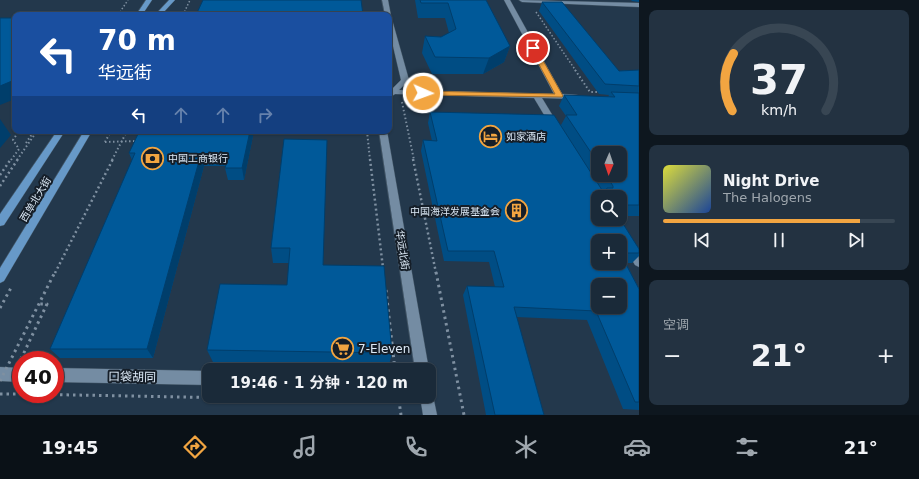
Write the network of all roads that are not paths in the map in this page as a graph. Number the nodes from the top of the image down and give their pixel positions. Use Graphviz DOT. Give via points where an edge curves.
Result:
graph roads {
  1 [pos="149,0"];
  2 [pos="172,0"];
  3 [pos="385,0"];
  4 [pos="507,0"];
  5 [pos="522,0"];
  6 [pos="639,5"];
  7 [pos="141,12"];
  8 [pos="161,12"];
  9 [pos="388,12"];
  10 [pos="392,29"];
  11 [pos="392,92"];
  12 [pos="392,94"];
  13 [pos="560,96"];
  14 [pos="537,97"];
  15 [pos="587,97"];
  16 [pos="59,134"];
  17 [pos="86,134"];
  18 [pos="383,134"];
  19 [pos="562,137"];
  20 [pos="0,222"];
  21 [pos="627,243"];
  22 [pos="639,262"];
  23 [pos="0,278"];
  24 [pos="421,363"];
  25 [pos="202,372"];
  26 [pos="0,374"];
  27 [pos="12,375"];
  28 [pos="64,375"];
  29 [pos="428,403"];
  30 [pos="430,415"];
  1 -- 7 [label="main road"];
  2 -- 8 [label="main road"];
  3 -- 9 [label="street"];
  4 -- 13 [label="street"];
  5 -- 6 [label="street"];
  10 -- 11 [label="street" via="404,80"];
  12 -- 14 [label="street"];
  13 -- 14 [label="street"];
  13 -- 15 [label="street"];
  14 -- 19 [label="street"];
  16 -- 20 [label="main road, 西单北大街"];
  17 -- 23 [label="main road, 西单北大街"];
  18 -- 24 [label="street, 华远北街"];
  21 -- 22 [label="street"];
  25 -- 28 [label="street, 口袋胡同"];
  26 -- 27 [label="street"];
  29 -- 30 [label="street"];
}
